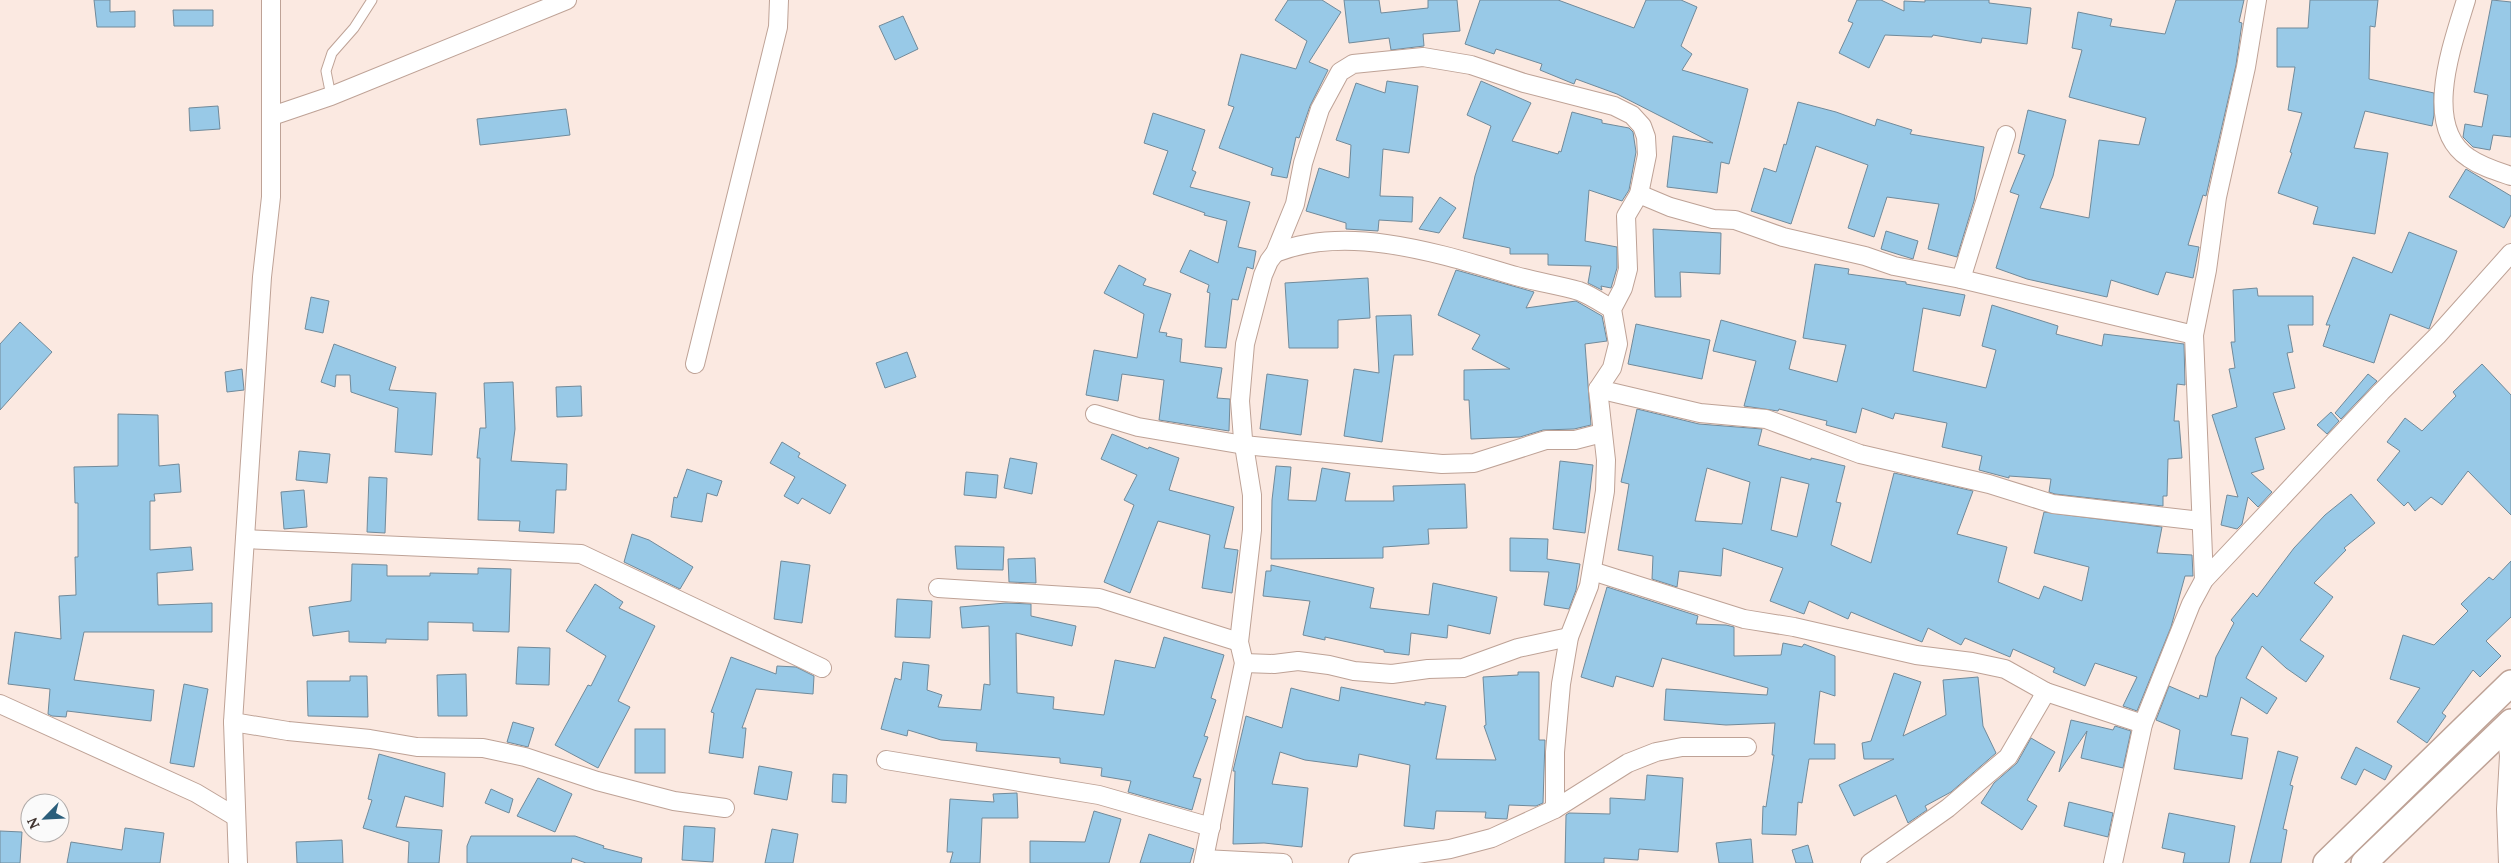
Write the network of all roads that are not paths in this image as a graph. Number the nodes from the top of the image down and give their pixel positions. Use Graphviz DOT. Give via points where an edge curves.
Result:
graph roads {
  1 [pos="271,0"];
  2 [pos="372,0"];
  3 [pos="567,0"];
  4 [pos="779,0"];
  5 [pos="2257,0"];
  6 [pos="2466,0"];
  7 [pos="331,96"];
  8 [pos="272,116"];
  9 [pos="2006,135"];
  10 [pos="2511,176"];
  11 [pos="1639,194"];
  12 [pos="1275,253"];
  13 [pos="2510,255"];
  14 [pos="1961,279"];
  15 [pos="1612,308"];
  16 [pos="2194,334"];
  17 [pos="695,364"];
  18 [pos="1598,389"];
  19 [pos="1095,414"];
  20 [pos="1602,433"];
  21 [pos="1244,445"];
  22 [pos="2201,521"];
  23 [pos="245,539"];
  24 [pos="1592,571"];
  25 [pos="2204,580"];
  26 [pos="938,588"];
  27 [pos="1570,637"];
  28 [pos="1239,642"];
  29 [pos="1244,662"];
  30 [pos="822,668"];
  31 [pos="2511,683"];
  32 [pos="2046,692"];
  33 [pos="0,704"];
  34 [pos="234,722"];
  35 [pos="2143,724"];
  36 [pos="2509,725"];
  37 [pos="1747,746"];
  38 [pos="886,760"];
  39 [pos="725,808"];
  40 [pos="1555,809"];
  41 [pos="236,818"];
  42 [pos="1211,827"];
  43 [pos="1204,861"];
  44 [pos="238,863"];
  45 [pos="1283,863"];
  46 [pos="1358,863"];
  47 [pos="1870,863"];
  48 [pos="2113,863"];
  49 [pos="2326,863"];
  50 [pos="2364,863"];
  51 [pos="2508,863"];
  1 -- 8 [label="street"];
  2 -- 7 [label="lane" via="332,53 326,71"];
  3 -- 7 [label="street"];
  4 -- 17 [label="street" via="778,27"];
  5 -- 16 [label="street" via="2246,67 2217,197"];
  6 -- 10 [label="street" via="2452,45 2442,96 2445,121 2457,147 2467,158"];
  7 -- 8 [label="street"];
  8 -- 23 [label="street" via="271,197 262,277"];
  9 -- 14 [label="street"];
  11 -- 12 [label="street" via="1647,155 1646,137 1642,126 1632,115 1614,106 1471,66 1423,57 1354,64 1340,72 1320,110 1303,163 1295,204"];
  11 -- 14 [label="street" via="1712,219 1735,220 1825,248"];
  11 -- 15 [label="street" via="1626,216 1628,269 1623,288"];
  12 -- 15 [label="street" via="1305,244 1336,243 1374,242 1418,249 1581,292"];
  12 -- 21 [label="street" via="1263,275 1245,344 1240,400"];
  13 -- 25 [label="street"];
  14 -- 16 [label="street"];
  15 -- 18 [label="street" via="1618,344 1612,368"];
  16 -- 22 [label="street"];
  18 -- 20 [label="street"];
  18 -- 22 [label="street" via="1700,414 1766,419 1860,454 1989,484 2053,504"];
  19 -- 21 [label="street" via="1138,427"];
  20 -- 21 [label="street" via="1575,440 1546,440 1474,462 1442,464"];
  20 -- 24 [label="street" via="1606,460 1605,491"];
  21 -- 28 [label="street" via="1252,495 1252,530"];
  22 -- 25 [label="street"];
  23 -- 30 [label="street" via="581,554"];
  23 -- 34 [label="street"];
  24 -- 27 [label="street"];
  24 -- 32 [label="street" via="1744,618 1916,655 2005,669"];
  25 -- 35 [label="street" via="2191,604"];
  26 -- 28 [label="street" via="1099,598"];
  27 -- 29 [label="street" via="1518,648 1463,668 1392,674 1298,661 1274,664"];
  27 -- 40 [label="street" via="1561,684 1555,752"];
  28 -- 29 [label="street"];
  29 -- 42 [label="street"];
  31 -- 49 [label="main road"];
  32 -- 35 [label="street"];
  32 -- 47 [label="street" via="2008,757 1948,808"];
  33 -- 41 [label="street" via="196,793"];
  34 -- 39 [label="street" via="417,747 483,748 526,756 597,781 674,801"];
  34 -- 41 [label="street"];
  35 -- 48 [label="street"];
  36 -- 50 [label="main road"];
  36 -- 51 [label="street"];
  37 -- 40 [label="street" via="1682,747 1656,752 1628,763"];
  38 -- 42 [label="street" via="1099,795"];
  40 -- 46 [label="street" via="1492,838 1450,849"];
  41 -- 44 [label="street"];
  42 -- 43 [label="street"];
  43 -- 45 [label="street"];
}
